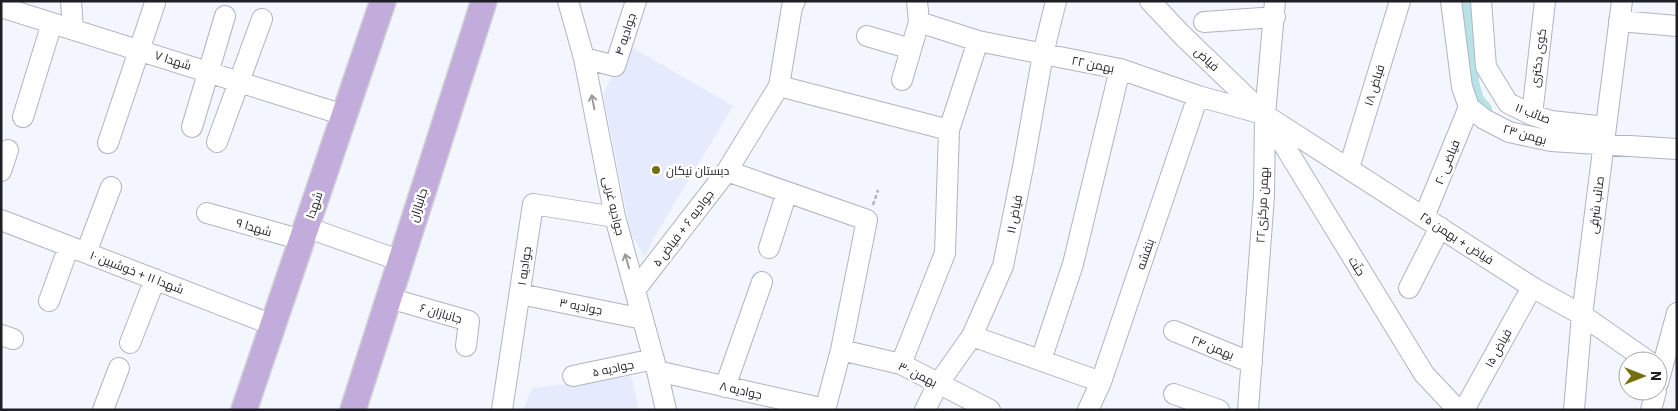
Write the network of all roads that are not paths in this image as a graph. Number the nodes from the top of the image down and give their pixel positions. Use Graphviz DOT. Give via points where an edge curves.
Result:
graph roads {
  1 [pos="71,1"];
  2 [pos="383,1"];
  3 [pos="484,1"];
  4 [pos="568,1"];
  5 [pos="636,1"];
  6 [pos="796,1"];
  7 [pos="917,1"];
  8 [pos="1056,1"];
  9 [pos="1150,1"];
  10 [pos="1400,1"];
  11 [pos="1451,1"];
  12 [pos="1481,1"];
  13 [pos="1545,1"];
  14 [pos="1622,1"];
  15 [pos="155,3"];
  16 [pos="1,7"];
  17 [pos="1275,9"];
  18 [pos="225,16"];
  19 [pos="262,19"];
  20 [pos="1620,21"];
  21 [pos="919,22"];
  22 [pos="1204,22"];
  23 [pos="52,23"];
  24 [pos="1677,26"];
  25 [pos="73,29"];
  26 [pos="867,36"];
  27 [pos="978,41"];
  28 [pos="911,49"];
  29 [pos="139,50"];
  30 [pos="1043,54"];
  31 [pos="584,58"];
  32 [pos="1120,69"];
  33 [pos="209,72"];
  34 [pos="902,80"];
  35 [pos="240,82"];
  36 [pos="779,86"];
  37 [pos="1198,96"];
  38 [pos="1469,107"];
  39 [pos="344,115"];
  40 [pos="1265,115"];
  41 [pos="1532,115"];
  42 [pos="23,117"];
  43 [pos="192,127"];
  44 [pos="950,130"];
  45 [pos="1605,135"];
  46 [pos="217,142"];
  47 [pos="108,143"];
  48 [pos="1677,149"];
  49 [pos="8,150"];
  50 [pos="1348,168"];
  51 [pos="1,171"];
  52 [pos="726,171"];
  53 [pos="111,187"];
  54 [pos="787,192"];
  55 [pos="207,213"];
  56 [pos="615,217"];
  57 [pos="1,220"];
  58 [pos="1432,222"];
  59 [pos="304,234"];
  60 [pos="769,248"];
  61 [pos="77,249"];
  62 [pos="401,261"];
  63 [pos="154,279"];
  64 [pos="762,282"];
  65 [pos="1532,287"];
  66 [pos="1409,288"];
  67 [pos="635,290"];
  68 [pos="520,294"];
  69 [pos="389,298"];
  70 [pos="50,301"];
  71 [pos="1677,313"];
  72 [pos="1582,315"];
  73 [pos="643,319"];
  74 [pos="273,325"];
  75 [pos="1174,331"];
  76 [pos="972,336"];
  77 [pos="130,343"];
  78 [pos="466,346"];
  79 [pos="841,350"];
  80 [pos="1631,351"];
  81 [pos="1667,351"];
  82 [pos="1040,360"];
  83 [pos="1252,363"];
  84 [pos="900,364"];
  85 [pos="655,365"];
  86 [pos="119,368"];
  87 [pos="573,376"];
  88 [pos="1101,382"];
  89 [pos="938,384"];
  90 [pos="725,386"];
  91 [pos="1174,394"];
  92 [pos="248,409"];
  93 [pos="103,410"];
  94 [pos="353,410"];
  95 [pos="502,410"];
  96 [pos="666,410"];
  97 [pos="825,410"];
  98 [pos="925,410"];
  99 [pos="990,410"];
  100 [pos="1088,410"];
  101 [pos="1219,410"];
  102 [pos="1248,410"];
  103 [pos="1458,410"];
  104 [pos="1464,410"];
  105 [pos="1574,410"];
  1 -- 25 [label="street"];
  2 -- 39 [label="main road, شهدا"];
  3 -- 62 [label="main road, جانبازان"];
  4 -- 31 [label="street, جوادیه غربی"];
  5 -- 31 [label="street, جوادیه ۴" via="615,66"];
  6 -- 36 [label="street, جوادیه ۶ + فیاض ۵" via="792,7"];
  7 -- 21 [label="street"];
  8 -- 30 [label="street, فیاض ۱۱"];
  9 -- 40 [label="street, فیاض"];
  10 -- 50 [label="street, فیاض ۱۸"];
  11 -- 38 [label="street" via="1458,64"];
  12 -- 41 [label="street, صائب ۱۱" via="1486,67 1508,103"];
  13 -- 41 [label="street, کوی دکتری"];
  14 -- 20 [label="street, صائب شرقی"];
  15 -- 29 [label="street"];
  16 -- 23 [label="street, شهدا ۷"];
  17 -- 22 [label="street"];
  17 -- 40 [label="street, ۲۲بهمن مرکزی"];
  18 -- 33 [label="street"];
  19 -- 35 [label="street"];
  20 -- 24 [label="street"];
  20 -- 45 [label="street, صائب شرقی"];
  21 -- 27 [label="street, بهمن ۲۲"];
  21 -- 28 [label="street"];
  23 -- 25 [label="street, شهدا ۷"];
  23 -- 42 [label="street"];
  25 -- 29 [label="street, شهدا ۷"];
  26 -- 28 [label="street"];
  27 -- 30 [label="street, بهمن ۲۲"];
  27 -- 44 [label="street"];
  28 -- 34 [label="street"];
  29 -- 33 [label="street, شهدا ۷"];
  29 -- 47 [label="street"];
  30 -- 32 [label="street, بهمن ۲۲"];
  30 -- 76 [label="street, فیاض ۱۱" via="1003,266"];
  56 -- 31 [label="street, جوادیه غربی, one-way"];
  32 -- 37 [label="street, بهمن ۲۲"];
  32 -- 82 [label="street" via="1073,264"];
  33 -- 35 [label="street, شهدا ۷"];
  33 -- 43 [label="street"];
  35 -- 39 [label="street, شهدا ۷"];
  35 -- 46 [label="street"];
  36 -- 44 [label="street"];
  36 -- 52 [label="street, جوادیه ۶ + فیاض ۵"];
  37 -- 40 [label="street, بهمن ۲۲"];
  37 -- 88 [label="street, بنفشه"];
  38 -- 45 [label="street, بهمن ۲۳" via="1509,132 1530,137 1551,141"];
  38 -- 58 [label="street, فیاضی ۲۰"];
  39 -- 59 [label="main road, شهدا"];
  40 -- 50 [label="street, فیاض + بهمن ۲۵"];
  40 -- 83 [label="street, ۲۲بهمن مرکزی" via="1264,196"];
  40 -- 103 [label="street, جنّت" via="1424,374"];
  41 -- 45 [label="street, صائب ۱۱"];
  44 -- 84 [label="street" via="945,253"];
  45 -- 48 [label="street"];
  45 -- 72 [label="street, صائب شرقی"];
  49 -- 51 [label="street"];
  50 -- 58 [label="street, فیاض + بهمن ۲۵"];
  52 -- 54 [label="street"];
  52 -- 67 [label="street, جوادیه ۶ + فیاض ۵"];
  53 -- 61 [label="street"];
  54 -- 60 [label="street"];
  54 -- 79 [label="street" via="867,220"];
  55 -- 59 [label="street, شهدا ۹"];
  67 -- 56 [label="street, جوادیه غربی, one-way"];
  56 -- 68 [label="street, جوادیه ۱" via="533,204"];
  57 -- 61 [label="street, شهدا ۱۱ + خوشبین ۱۰"];
  58 -- 65 [label="street, فیاض + بهمن ۲۵"];
  58 -- 66 [label="street, فیاضی ۲۰"];
  59 -- 62 [label="street, شهدا ۹"];
  59 -- 74 [label="main road, شهدا"];
  61 -- 63 [label="street, شهدا ۱۱ + خوشبین ۱۰"];
  61 -- 70 [label="street"];
  62 -- 69 [label="main road, جانبازان"];
  63 -- 74 [label="street, شهدا ۱۱ + خوشبین ۱۰"];
  63 -- 77 [label="street"];
  64 -- 90 [label="street"];
  65 -- 72 [label="street, فیاض + بهمن ۲۵"];
  65 -- 104 [label="street, فیاض ۱۵"];
  67 -- 73 [label="street, جوادیه غربی"];
  68 -- 73 [label="street, جوادیه ۳"];
  68 -- 95 [label="street, جوادیه ۱"];
  69 -- 78 [label="street, جانبازان ۶" via="469,321"];
  69 -- 94 [label="main road, جانبازان"];
  71 -- 81 [label="street"];
  72 -- 80 [label="street, فیاض + بهمن ۲۵"];
  72 -- 105 [label="street, صائب شرقی"];
  73 -- 85 [label="street, جوادیه غربی"];
  74 -- 92 [label="main road, شهدا"];
  75 -- 83 [label="street, بهمن ۲۴"];
  76 -- 82 [label="street"];
  76 -- 89 [label="street, فیاض ۱۱"];
  79 -- 84 [label="street, بهمن ۳۰"];
  79 -- 97 [label="street"];
  82 -- 88 [label="street"];
  83 -- 102 [label="street, ۲۲بهمن مرکزی"];
  84 -- 89 [label="street, بهمن ۳۰"];
  85 -- 87 [label="street, جوادیه ۵"];
  85 -- 90 [label="street, جوادیه ۸"];
  85 -- 96 [label="street, جوادیه غربی"];
  86 -- 93 [label="street"];
  88 -- 100 [label="street, بنفشه"];
  89 -- 98 [label="street, فیاض ۱۱"];
  89 -- 99 [label="street, بهمن ۳۰"];
  90 -- 97 [label="street, جوادیه ۸"];
  91 -- 101 [label="street"];
}
